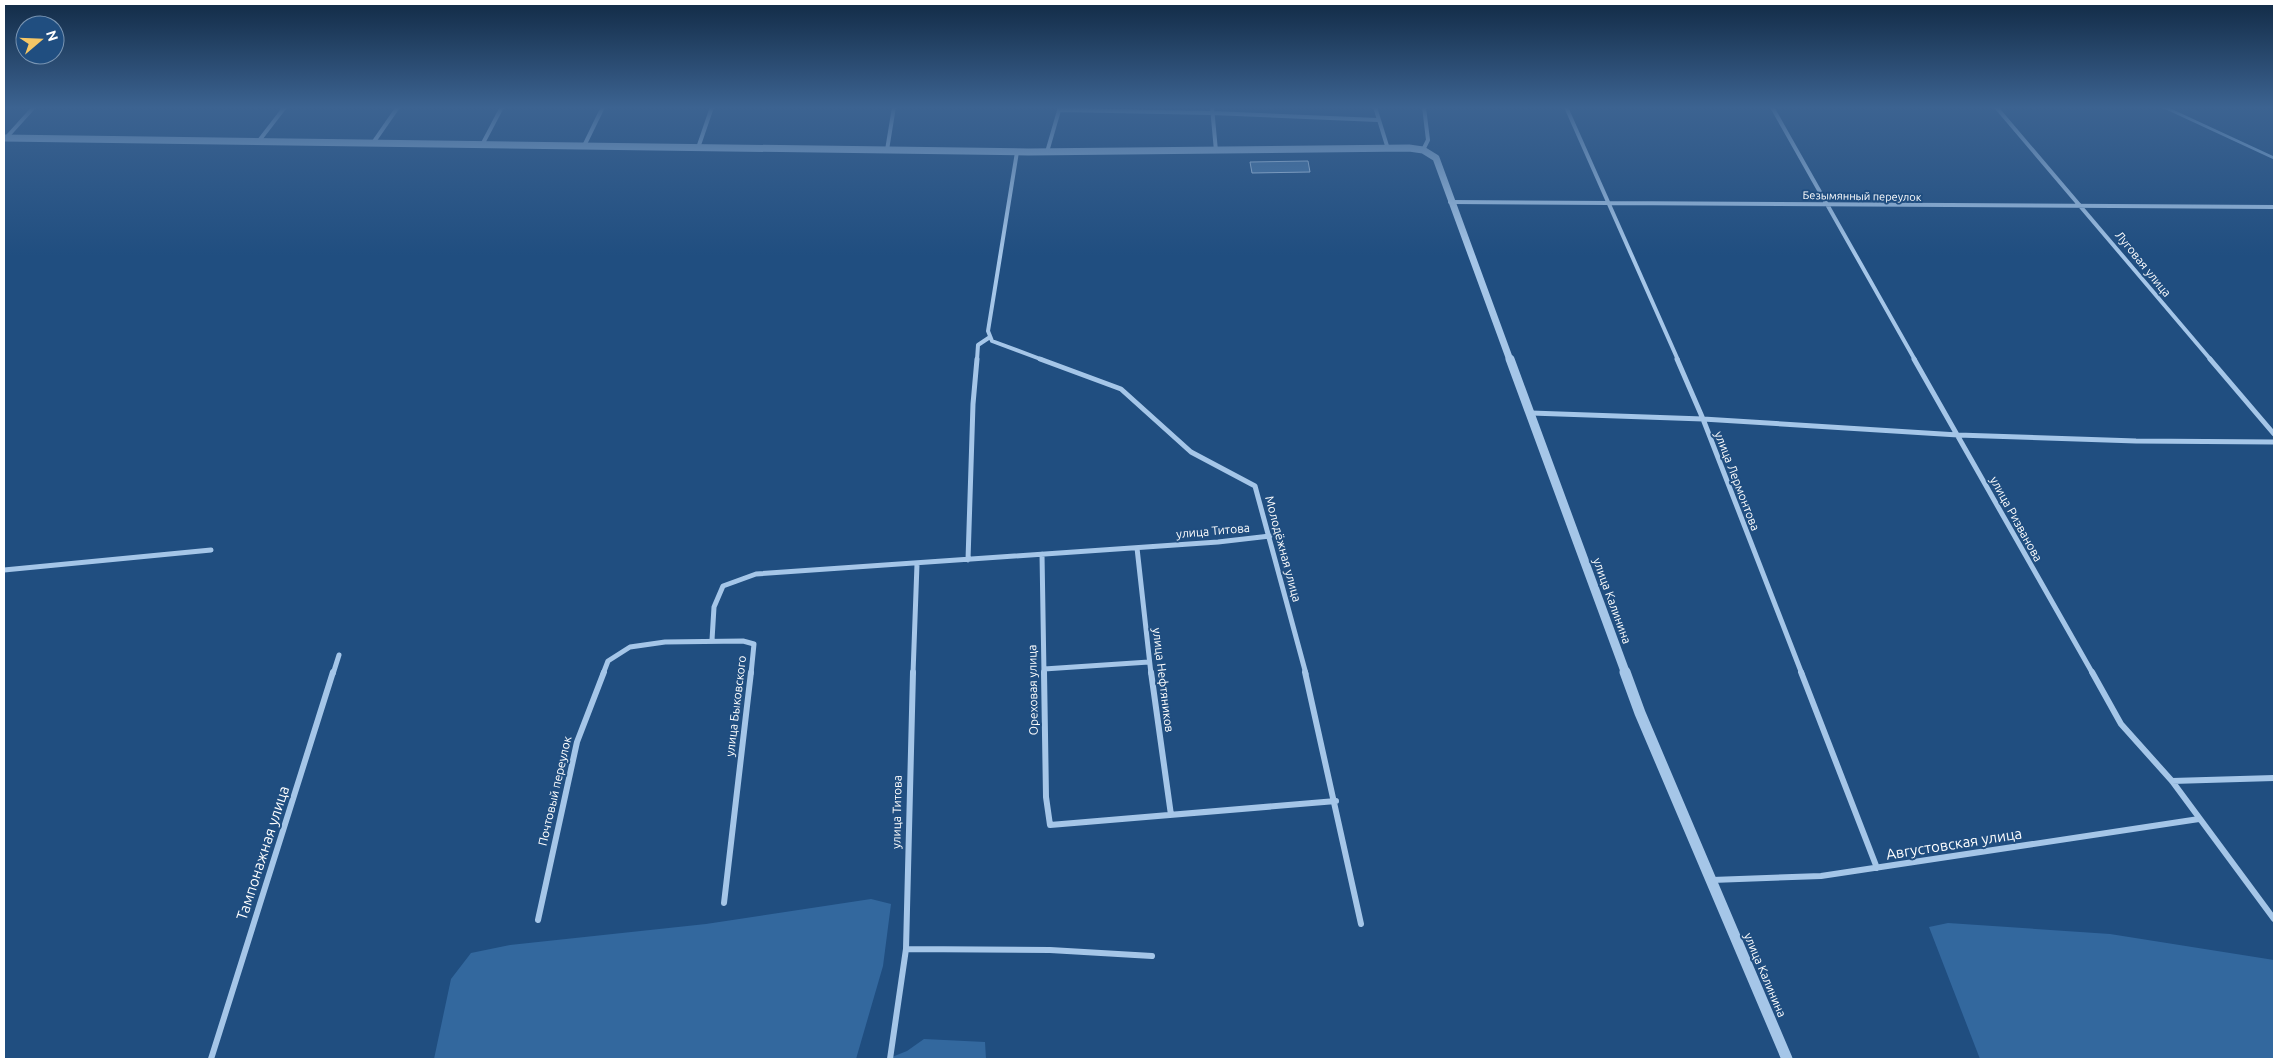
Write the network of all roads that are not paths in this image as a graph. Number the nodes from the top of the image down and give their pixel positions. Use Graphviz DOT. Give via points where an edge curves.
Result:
graph roads {
  1 [pos="1016,157"];
  2 [pos="1434,157"];
  3 [pos="1589,157"];
  4 [pos="1800,157"];
  5 [pos="2040,157"];
  6 [pos="1609,201"];
  7 [pos="1450,202"];
  8 [pos="1827,204"];
  9 [pos="2084,207"];
  10 [pos="2274,207"];
  11 [pos="989,334"];
  12 [pos="1531,413"];
  13 [pos="1702,418"];
  14 [pos="2274,434"];
  15 [pos="1958,435"];
  16 [pos="2274,442"];
  17 [pos="1270,536"];
  18 [pos="1137,548"];
  19 [pos="211,550"];
  20 [pos="1042,554"];
  21 [pos="968,560"];
  22 [pos="917,564"];
  23 [pos="4,570"];
  24 [pos="712,640"];
  25 [pos="339,655"];
  26 [pos="1149,662"];
  27 [pos="1044,669"];
  28 [pos="2274,778"];
  29 [pos="2172,781"];
  30 [pos="1336,801"];
  31 [pos="1171,815"];
  32 [pos="2199,819"];
  33 [pos="1877,868"];
  34 [pos="1711,880"];
  35 [pos="724,903"];
  36 [pos="2274,919"];
  37 [pos="538,920"];
  38 [pos="1361,924"];
  39 [pos="906,949"];
  40 [pos="1152,956"];
  41 [pos="211,1059"];
  42 [pos="890,1059"];
  43 [pos="1787,1059"];
  1 -- 11 [label="street"];
  2 -- 7 [label="street, улица Калинина"];
  3 -- 6 [label="street, улица Лермонтова"];
  4 -- 8 [label="street, улица Ризванова"];
  5 -- 9 [label="street, Луговая улица"];
  6 -- 7 [label="street, Безымянный переулок"];
  6 -- 8 [label="street, Безымянный переулок"];
  6 -- 13 [label="street, улица Лермонтова"];
  7 -- 12 [label="street, улица Калинина"];
  8 -- 9 [label="street, Безымянный переулок"];
  8 -- 15 [label="street, улица Ризванова"];
  9 -- 10 [label="street, Безымянный переулок"];
  9 -- 14 [label="street, Луговая улица" via="2148,288"];
  11 -- 17 [label="street, Молодёжная улица" via="992,342 1121,389 1191,452 1256,486"];
  11 -- 21 [label="street" via="978,345"];
  12 -- 13 [label="street"];
  12 -- 34 [label="street, улица Калинина" via="1640,713"];
  13 -- 15 [label="street"];
  13 -- 33 [label="street, улица Лермонтова"];
  15 -- 16 [label="street"];
  15 -- 29 [label="street, улица Ризванова" via="2121,724"];
  17 -- 18 [label="street, улица Титова"];
  17 -- 30 [label="street, Молодёжная улица"];
  18 -- 20 [label="street, улица Титова"];
  18 -- 26 [label="street, улица Нефтяников"];
  19 -- 23 [label="street"];
  20 -- 21 [label="street, улица Титова"];
  20 -- 27 [label="street, Ореховая улица"];
  21 -- 22 [label="street, улица Титова"];
  22 -- 24 [label="street, улица Титова" via="756,574 723,586 714,608"];
  22 -- 39 [label="street, улица Титова"];
  24 -- 35 [label="street, улица Быковского" via="754,644"];
  24 -- 37 [label="street, Почтовый переулок" via="630,647 608,661 577,742"];
  25 -- 41 [label="street, Тампонажная улица"];
  26 -- 27 [label="street"];
  26 -- 31 [label="street, улица Нефтяников"];
  27 -- 31 [label="street, Ореховая улица" via="1046,797 1050,825"];
  28 -- 29 [label="street"];
  29 -- 32 [label="street, улица Ризванова"];
  30 -- 31 [label="street"];
  30 -- 38 [label="street, Молодёжная улица"];
  32 -- 33 [label="street, Августовская улица"];
  32 -- 36 [label="street, улица Ризванова"];
  33 -- 34 [label="street, Августовская улица" via="1821,876"];
  34 -- 43 [label="street, улица Калинина"];
  39 -- 40 [label="street" via="1041,950"];
  39 -- 42 [label="street, улица Титова"];
}
